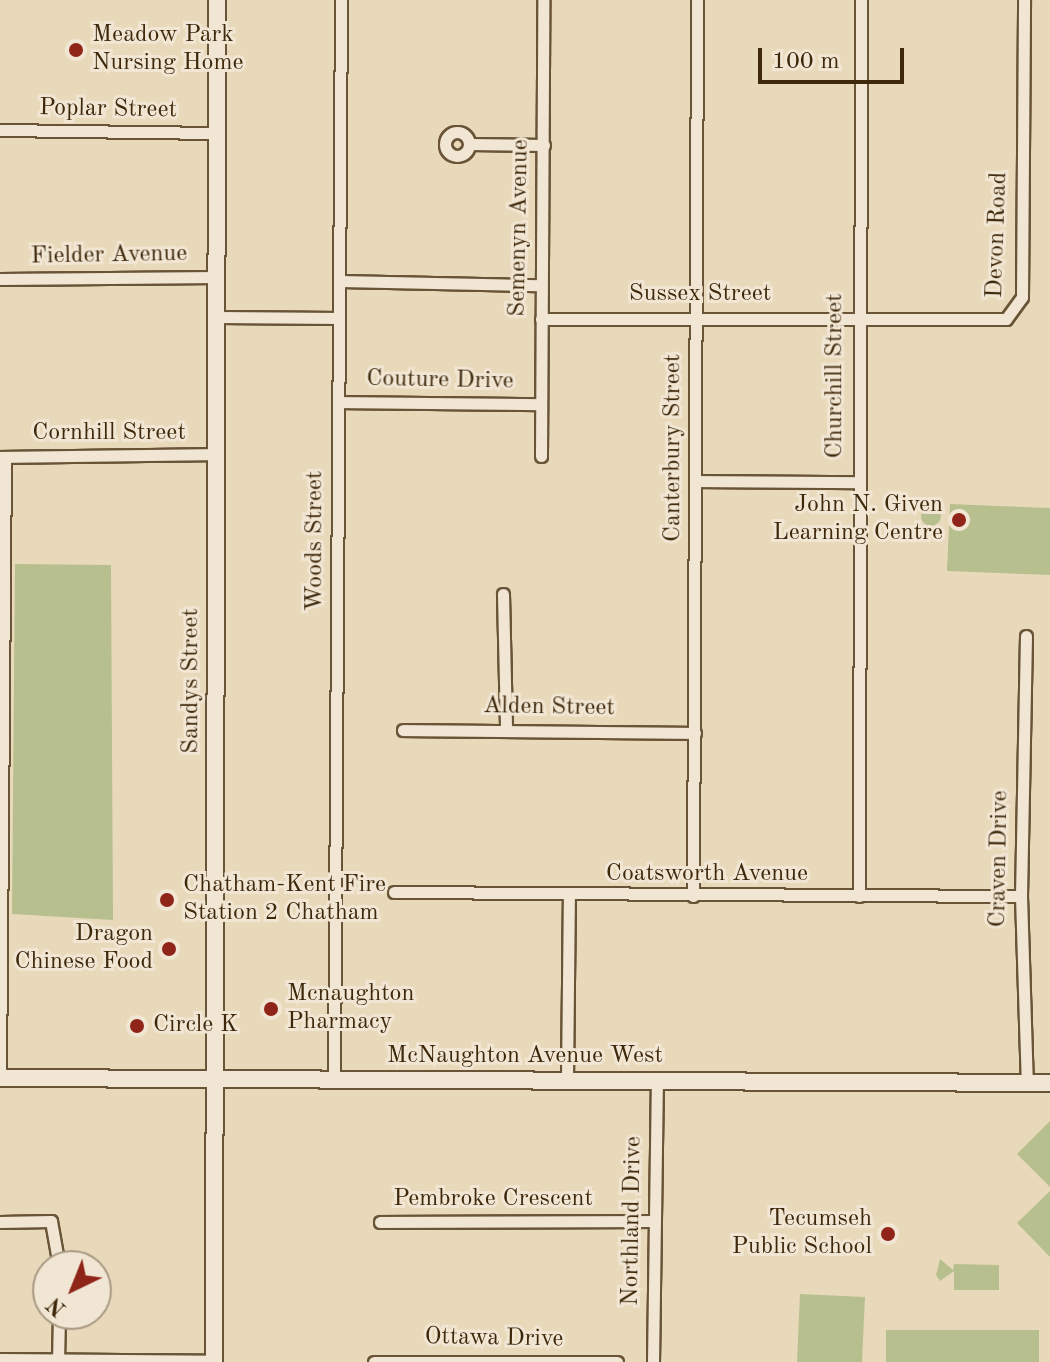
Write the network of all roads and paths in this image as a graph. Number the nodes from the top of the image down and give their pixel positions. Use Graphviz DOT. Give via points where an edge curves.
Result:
graph roads {
  1 [pos="217,0"];
  2 [pos="341,0"];
  3 [pos="543,0"];
  4 [pos="697,0"];
  5 [pos="861,0"];
  6 [pos="1024,0"];
  7 [pos="0,130"];
  8 [pos="215,133"];
  9 [pos="469,144"];
  10 [pos="544,145"];
  11 [pos="218,277"];
  12 [pos="0,279"];
  13 [pos="340,281"];
  14 [pos="539,285"];
  15 [pos="697,316"];
  16 [pos="859,316"];
  17 [pos="218,317"];
  18 [pos="339,318"];
  19 [pos="541,319"];
  20 [pos="339,402"];
  21 [pos="540,404"];
  22 [pos="217,454"];
  23 [pos="541,456"];
  24 [pos="2,457"];
  25 [pos="696,481"];
  26 [pos="859,482"];
  27 [pos="2,577"];
  28 [pos="503,594"];
  29 [pos="1026,636"];
  30 [pos="0,713"];
  31 [pos="506,729"];
  32 [pos="403,730"];
  33 [pos="695,733"];
  34 [pos="394,892"];
  35 [pos="693,896"];
  36 [pos="859,896"];
  37 [pos="1021,896"];
  38 [pos="569,897"];
  39 [pos="1,926"];
  40 [pos="0,1078"];
  41 [pos="567,1079"];
  42 [pos="657,1080"];
  43 [pos="213,1081"];
  44 [pos="334,1082"];
  45 [pos="1027,1082"];
  46 [pos="1050,1083"];
  47 [pos="653,1221"];
  48 [pos="0,1222"];
  49 [pos="380,1222"];
  50 [pos="56,1250"];
  51 [pos="59,1330"];
  52 [pos="0,1359"];
  53 [pos="58,1361"];
  54 [pos="214,1361"];
  55 [pos="374,1362"];
  56 [pos="617,1362"];
  57 [pos="653,1362"];
  1 -- 8 [label="street, Sandys Street"];
  2 -- 13 [label="street, Woods Street"];
  3 -- 10 [label="street, Semenyn Avenue"];
  4 -- 15 [label="street, Canterbury Street"];
  5 -- 16 [label="street, Churchill Street"];
  6 -- 16 [label="street, Devon Road" via="1022,297 1016,313 1006,319"];
  7 -- 8 [label="street, Poplar Street"];
  8 -- 11 [label="street, Sandys Street"];
  9 -- 10 [label="street"];
  10 -- 14 [label="street, Semenyn Avenue"];
  11 -- 12 [label="street, Fielder Avenue"];
  11 -- 17 [label="street, Sandys Street"];
  13 -- 14 [label="street"];
  13 -- 18 [label="street, Woods Street"];
  14 -- 19 [label="street, Semenyn Avenue"];
  15 -- 16 [label="street, Sussex Street"];
  15 -- 19 [label="street, Sussex Street"];
  15 -- 25 [label="street, Canterbury Street"];
  16 -- 26 [label="street, Churchill Street"];
  17 -- 18 [label="street"];
  17 -- 22 [label="street, Sandys Street"];
  18 -- 20 [label="street, Woods Street"];
  19 -- 21 [label="street, Semenyn Avenue"];
  20 -- 21 [label="street, Couture Drive"];
  20 -- 44 [label="street, Woods Street"];
  21 -- 23 [label="street, Semenyn Avenue"];
  22 -- 24 [label="street, Cornhill Street"];
  22 -- 43 [label="street, Sandys Street"];
  24 -- 27 [label="street"];
  25 -- 26 [label="street"];
  25 -- 33 [label="street, Canterbury Street"];
  26 -- 36 [label="street, Churchill Street"];
  27 -- 30 [label="street"];
  28 -- 31 [label="street"];
  29 -- 37 [label="street, Craven Drive"];
  30 -- 39 [label="street"];
  31 -- 32 [label="street, Alden Street"];
  31 -- 33 [label="street, Alden Street"];
  33 -- 35 [label="street, Canterbury Street"];
  34 -- 38 [label="street, Coatsworth Avenue"];
  35 -- 36 [label="street, Coatsworth Avenue"];
  35 -- 38 [label="street, Coatsworth Avenue"];
  36 -- 37 [label="street, Coatsworth Avenue"];
  37 -- 45 [label="street, Craven Drive"];
  38 -- 41 [label="street"];
  39 -- 40 [label="street"];
  40 -- 43 [label="street, McNaughton Avenue West"];
  41 -- 42 [label="street, McNaughton Avenue West"];
  41 -- 44 [label="street, McNaughton Avenue West"];
  42 -- 45 [label="street, McNaughton Avenue West"];
  42 -- 47 [label="street, Northland Drive"];
  43 -- 44 [label="street, McNaughton Avenue West"];
  43 -- 54 [label="street, Sandys Street"];
  45 -- 46 [label="street, McNaughton Avenue West"];
  47 -- 49 [label="street, Pembroke Crescent"];
  47 -- 57 [label="street, Northland Drive"];
  48 -- 50 [label="street" via="51,1221"];
  51 -- 53 [label="street"];
  52 -- 53 [label="street"];
  53 -- 54 [label="street"];
  55 -- 56 [label="street, Ottawa Drive"];
}
